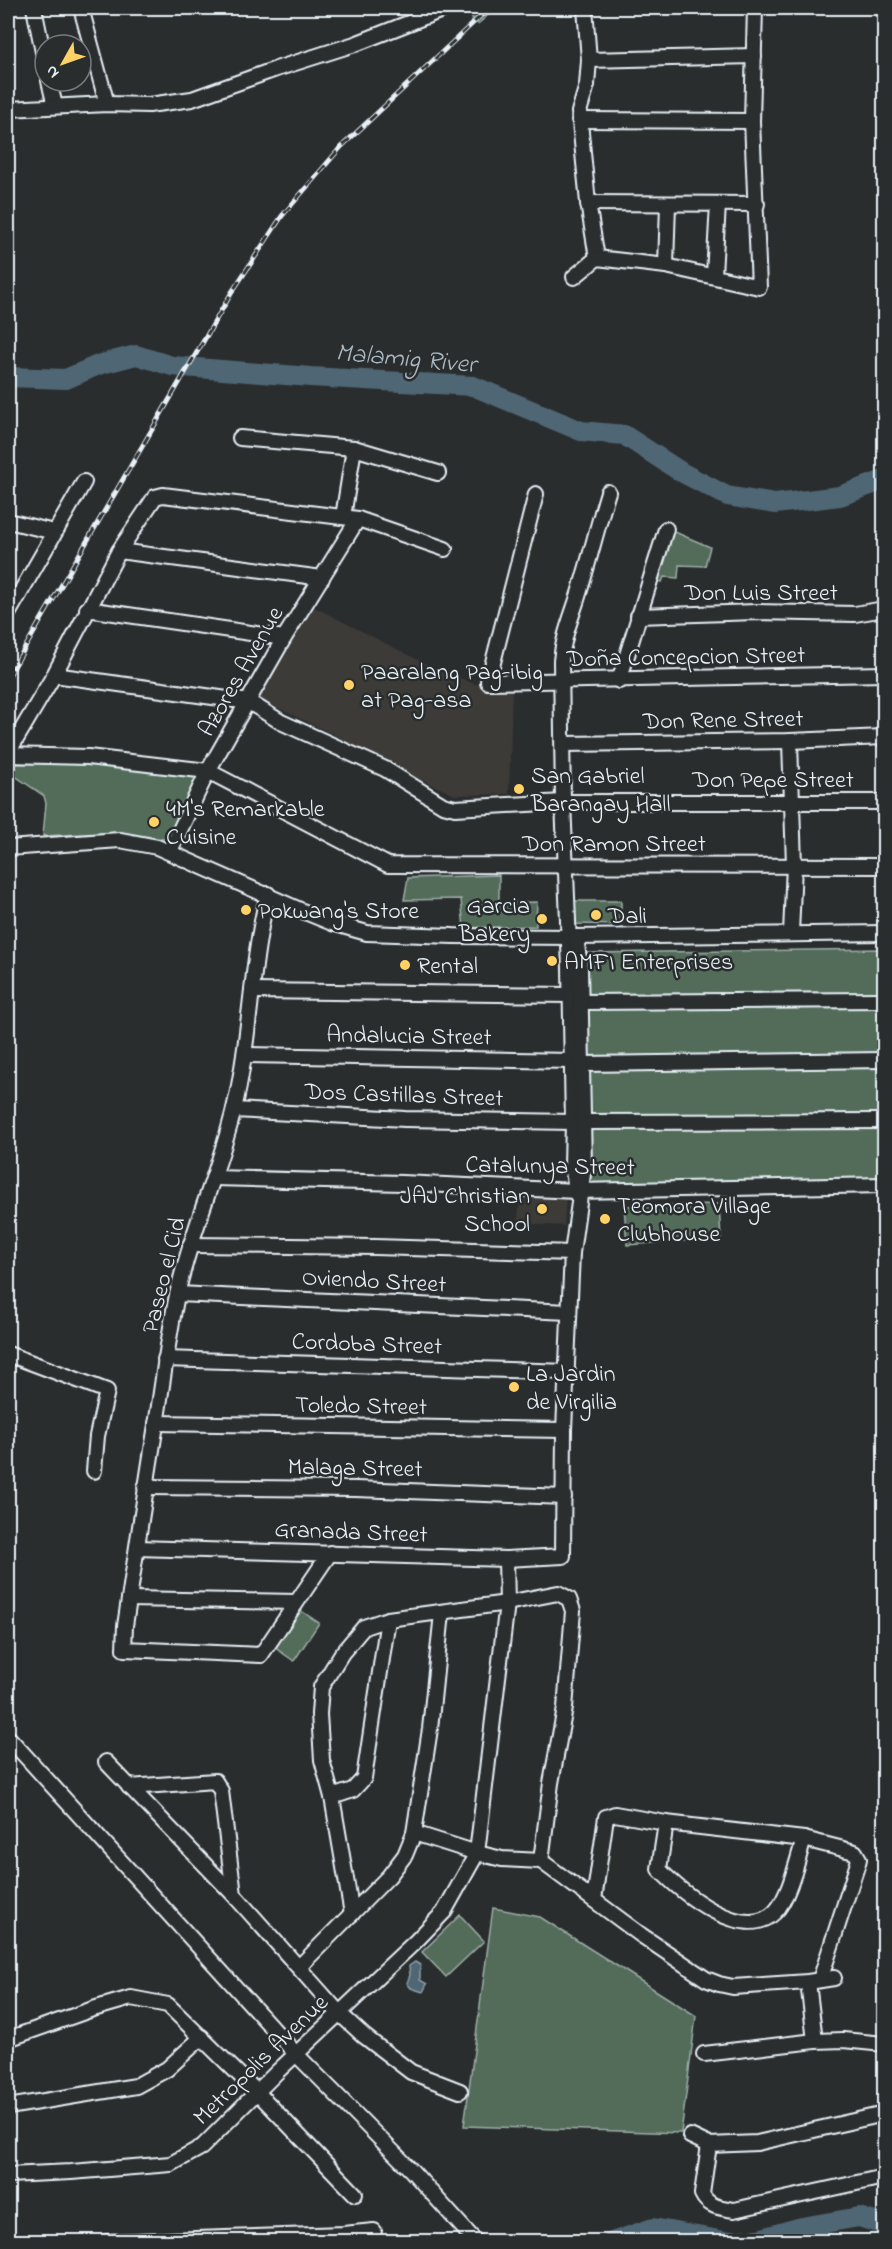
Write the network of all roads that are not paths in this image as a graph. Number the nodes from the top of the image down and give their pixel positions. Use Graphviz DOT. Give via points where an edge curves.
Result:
graph roads {
  1 [pos="34,8"];
  2 [pos="81,8"];
  3 [pos="447,8"];
  4 [pos="585,8"];
  5 [pos="755,8"];
  6 [pos="39,33"];
  7 [pos="754,56"];
  8 [pos="589,60"];
  9 [pos="52,93"];
  10 [pos="107,104"];
  11 [pos="55,106"];
  12 [pos="8,109"];
  13 [pos="579,120"];
  14 [pos="753,121"];
  15 [pos="588,203"];
  16 [pos="668,204"];
  17 [pos="718,204"];
  18 [pos="757,204"];
  19 [pos="597,258"];
  20 [pos="666,266"];
  21 [pos="714,275"];
  22 [pos="574,277"];
  23 [pos="240,438"];
  24 [pos="354,448"];
  25 [pos="438,473"];
  26 [pos="84,482"];
  27 [pos="608,492"];
  28 [pos="536,494"];
  29 [pos="342,517"];
  30 [pos="358,519"];
  31 [pos="8,521"];
  32 [pos="666,529"];
  33 [pos="54,532"];
  34 [pos="445,549"];
  35 [pos="119,551"];
  36 [pos="322,578"];
  37 [pos="14,588"];
  38 [pos="87,609"];
  39 [pos="885,609"];
  40 [pos="8,614"];
  41 [pos="638,616"];
  42 [pos="284,638"];
  43 [pos="885,674"];
  44 [pos="54,675"];
  45 [pos="562,681"];
  46 [pos="619,681"];
  47 [pos="249,702"];
  48 [pos="885,737"];
  49 [pos="790,741"];
  50 [pos="563,744"];
  51 [pos="8,754"];
  52 [pos="208,771"];
  53 [pos="791,801"];
  54 [pos="563,802"];
  55 [pos="885,802"];
  56 [pos="8,848"];
  57 [pos="170,851"];
  58 [pos="794,864"];
  59 [pos="566,865"];
  60 [pos="885,866"];
  61 [pos="268,894"];
  62 [pos="791,933"];
  63 [pos="885,933"];
  64 [pos="572,937"];
  65 [pos="252,991"];
  66 [pos="575,999"];
  67 [pos="885,1000"];
  68 [pos="246,1054"];
  69 [pos="885,1060"];
  70 [pos="578,1063"];
  71 [pos="234,1110"];
  72 [pos="885,1121"];
  73 [pos="578,1122"];
  74 [pos="214,1178"];
  75 [pos="885,1185"];
  76 [pos="579,1194"];
  77 [pos="190,1245"];
  78 [pos="572,1253"];
  79 [pos="178,1294"];
  80 [pos="569,1312"];
  81 [pos="8,1354"];
  82 [pos="165,1359"];
  83 [pos="568,1372"];
  84 [pos="156,1423"];
  85 [pos="564,1430"];
  86 [pos="94,1471"];
  87 [pos="145,1487"];
  88 [pos="564,1497"];
  89 [pos="137,1548"];
  90 [pos="330,1553"];
  91 [pos="506,1559"];
  92 [pos="129,1599"];
  93 [pos="296,1602"];
  94 [pos="507,1603"];
  95 [pos="442,1613"];
  96 [pos="388,1619"];
  97 [pos="8,1737"];
  98 [pos="106,1762"];
  99 [pos="129,1787"];
  100 [pos="332,1797"];
  101 [pos="666,1823"];
  102 [pos="414,1833"];
  103 [pos="804,1839"];
  104 [pos="477,1853"];
  105 [pos="541,1860"];
  106 [pos="234,1895"];
  107 [pos="594,1900"];
  108 [pos="352,1914"];
  109 [pos="299,1967"];
  110 [pos="834,1978"];
  111 [pos="814,1981"];
  112 [pos="340,2014"];
  113 [pos="202,2037"];
  114 [pos="8,2039"];
  115 [pos="815,2041"];
  116 [pos="885,2044"];
  117 [pos="296,2054"];
  118 [pos="704,2054"];
  119 [pos="460,2091"];
  120 [pos="257,2092"];
  121 [pos="8,2107"];
  122 [pos="885,2114"];
  123 [pos="690,2136"];
  124 [pos="710,2145"];
  125 [pos="8,2175"];
  126 [pos="885,2177"];
  127 [pos="355,2194"];
  128 [pos="374,2231"];
  129 [pos="343,2238"];
  130 [pos="106,2241"];
  131 [pos="476,2241"];
  1 -- 6 [label="street"];
  2 -- 10 [label="street"];
  3 -- 10 [label="street" via="192,99 149,105"];
  4 -- 8 [label="street"];
  5 -- 7 [label="street"];
  7 -- 8 [label="street"];
  7 -- 14 [label="street"];
  8 -- 13 [label="street"];
  9 -- 11 [label="street"];
  10 -- 11 [label="street"];
  11 -- 12 [label="street"];
  13 -- 14 [label="street"];
  13 -- 15 [label="street"];
  14 -- 18 [label="street"];
  15 -- 16 [label="street"];
  15 -- 19 [label="street"];
  16 -- 17 [label="street"];
  16 -- 20 [label="street"];
  17 -- 18 [label="street"];
  17 -- 21 [label="street"];
  18 -- 21 [label="street" via="759,286"];
  19 -- 20 [label="street"];
  19 -- 22 [label="street"];
  20 -- 21 [label="street"];
  23 -- 24 [label="street"];
  24 -- 25 [label="street"];
  24 -- 29 [label="street"];
  26 -- 33 [label="street"];
  27 -- 45 [label="street" via="565,634"];
  28 -- 45 [label="street, Doña Concepcion Street" via="488,682"];
  29 -- 30 [label="street"];
  29 -- 35 [label="street" via="159,495 149,503"];
  30 -- 34 [label="street"];
  30 -- 36 [label="street, Azores Avenue"];
  31 -- 33 [label="street"];
  32 -- 41 [label="street"];
  33 -- 37 [label="street"];
  35 -- 36 [label="street"];
  35 -- 38 [label="street"];
  36 -- 42 [label="street, Azores Avenue"];
  37 -- 40 [label="street"];
  38 -- 42 [label="street"];
  38 -- 44 [label="street"];
  39 -- 41 [label="street, Don Luis Street" via="855,614"];
  41 -- 46 [label="street"];
  42 -- 47 [label="street, Azores Avenue"];
  43 -- 46 [label="street, Doña Concepcion Street"];
  44 -- 47 [label="street"];
  44 -- 51 [label="street"];
  45 -- 46 [label="street, Doña Concepcion Street"];
  45 -- 50 [label="street"];
  47 -- 52 [label="street, Azores Avenue"];
  47 -- 54 [label="street, Don Pepe Street" via="281,722 385,769 443,805 455,808"];
  48 -- 49 [label="street, Don Rene Street"];
  49 -- 50 [label="street, Don Rene Street"];
  49 -- 53 [label="street"];
  50 -- 54 [label="street"];
  51 -- 52 [label="street" via="88,757"];
  52 -- 57 [label="street, Azores Avenue"];
  52 -- 59 [label="street, Don Ramon Street" via="388,866"];
  53 -- 54 [label="street, Don Pepe Street"];
  53 -- 55 [label="street, Don Pepe Street"];
  53 -- 58 [label="street"];
  54 -- 59 [label="street"];
  56 -- 57 [label="street" via="120,840"];
  57 -- 61 [label="street"];
  58 -- 59 [label="street, Don Ramon Street"];
  58 -- 60 [label="street, Don Ramon Street"];
  58 -- 62 [label="street"];
  59 -- 64 [label="street"];
  61 -- 64 [label="street" via="332,923 367,933"];
  61 -- 65 [label="street, Paseo el Cid"];
  62 -- 63 [label="street"];
  62 -- 64 [label="street"];
  64 -- 66 [label="street"];
  65 -- 66 [label="street"];
  65 -- 68 [label="street, Paseo el Cid"];
  66 -- 67 [label="street"];
  66 -- 70 [label="street"];
  68 -- 70 [label="street, Andalucia Street"];
  68 -- 71 [label="street, Paseo el Cid"];
  69 -- 70 [label="street, Andalucia Street"];
  70 -- 73 [label="street"];
  71 -- 73 [label="street, Dos Castillas Street" via="405,1119"];
  71 -- 74 [label="street, Paseo el Cid"];
  72 -- 73 [label="street, Dos Castillas Street"];
  73 -- 76 [label="street" via="584,1167"];
  74 -- 76 [label="street, Catalunya Street" via="402,1183"];
  74 -- 77 [label="street, Paseo el Cid"];
  75 -- 76 [label="street, Catalunya Street"];
  76 -- 78 [label="street"];
  77 -- 78 [label="street"];
  77 -- 79 [label="street, Paseo el Cid"];
  78 -- 80 [label="street"];
  79 -- 80 [label="street, Oviendo Street"];
  79 -- 82 [label="street, Paseo el Cid"];
  80 -- 83 [label="street"];
  81 -- 86 [label="street" via="107,1391"];
  82 -- 83 [label="street, Cordoba Street"];
  82 -- 84 [label="street, Paseo el Cid"];
  83 -- 85 [label="street"];
  84 -- 85 [label="street, Toledo Street"];
  84 -- 87 [label="street, Paseo el Cid"];
  85 -- 88 [label="street"];
  87 -- 88 [label="street, Malaga Street" via="356,1489"];
  87 -- 89 [label="street, Paseo el Cid"];
  88 -- 91 [label="street, Granada Street" via="563,1556"];
  89 -- 90 [label="street, Granada Street"];
  89 -- 92 [label="street, Paseo el Cid"];
  90 -- 91 [label="street, Granada Street"];
  90 -- 93 [label="street"];
  91 -- 94 [label="street"];
  92 -- 93 [label="street"];
  92 -- 93 [label="street, Paseo el Cid" via="124,1648 261,1655"];
  94 -- 95 [label="street"];
  94 -- 104 [label="street"];
  94 -- 105 [label="street" via="558,1593 569,1599 573,1611 565,1708"];
  95 -- 96 [label="street"];
  95 -- 102 [label="street"];
  96 -- 100 [label="street" via="364,1778 353,1790"];
  96 -- 100 [label="street" via="364,1627 321,1686 322,1760"];
  97 -- 117 [label="street"];
  98 -- 99 [label="street"];
  99 -- 106 [label="street"];
  99 -- 106 [label="street" via="215,1781 221,1791"];
  100 -- 108 [label="street"];
  101 -- 103 [label="street"];
  101 -- 103 [label="street" via="659,1869 708,1909 740,1921 762,1921 776,1911 790,1884"];
  101 -- 107 [label="street" via="615,1814 606,1817"];
  102 -- 104 [label="street"];
  102 -- 108 [label="street" via="390,1876"];
  103 -- 111 [label="street" via="855,1852 859,1859"];
  104 -- 105 [label="street" via="502,1859"];
  104 -- 112 [label="street, Metropolis Avenue" via="444,1912"];
  105 -- 107 [label="street"];
  106 -- 109 [label="street"];
  107 -- 111 [label="street" via="706,1979 719,1984 733,1987"];
  108 -- 109 [label="street"];
  109 -- 112 [label="street"];
  110 -- 111 [label="street"];
  111 -- 115 [label="street"];
  112 -- 117 [label="street, Metropolis Avenue"];
  112 -- 119 [label="street" via="411,2072"];
  113 -- 114 [label="street" via="168,2005 131,1998"];
  113 -- 120 [label="street"];
  113 -- 121 [label="street" via="166,2069 136,2086"];
  115 -- 116 [label="street"];
  115 -- 118 [label="street"];
  117 -- 120 [label="street, Metropolis Avenue"];
  117 -- 131 [label="street"];
  120 -- 125 [label="street, Metropolis Avenue" via="202,2147 171,2164"];
  120 -- 127 [label="street"];
  122 -- 124 [label="street" via="757,2143"];
  123 -- 124 [label="street"];
  124 -- 126 [label="street" via="702,2194 719,2208 734,2210"];
  128 -- 129 [label="street"];
  129 -- 130 [label="street"];
}
